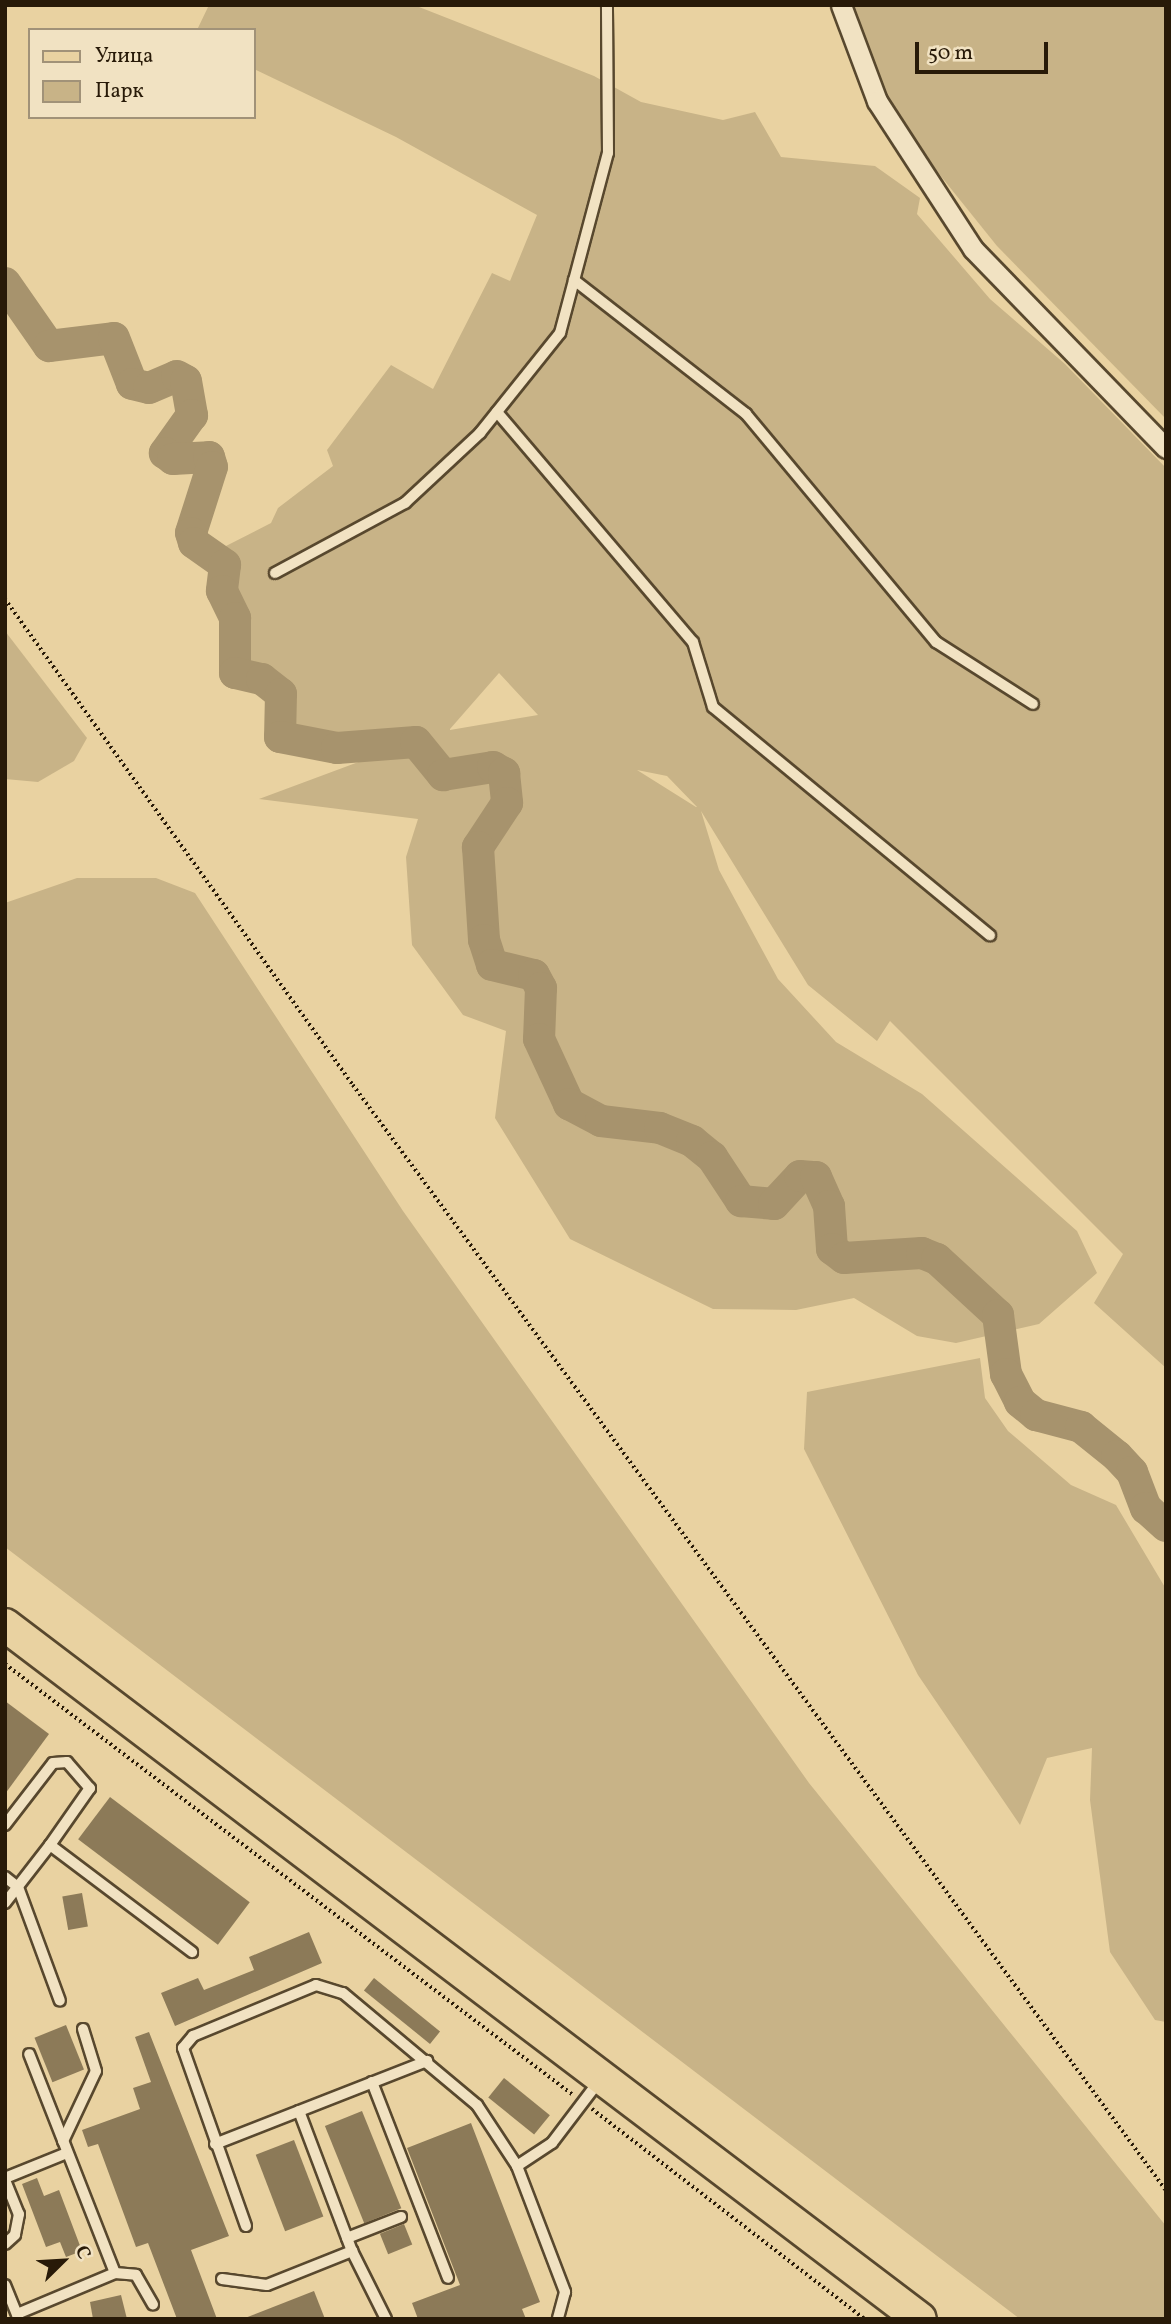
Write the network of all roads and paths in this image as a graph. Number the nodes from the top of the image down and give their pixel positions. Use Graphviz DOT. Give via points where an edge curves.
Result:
graph roads {
  1 [pos="607,5"];
  2 [pos="841,5"];
  3 [pos="574,280"];
  4 [pos="497,412"];
  5 [pos="1166,448"];
  6 [pos="275,573"];
  7 [pos="5,599"];
  8 [pos="1033,704"];
  9 [pos="990,934"];
  10 [pos="5,1625"];
  11 [pos="5,1664"];
  12 [pos="5,1825"];
  13 [pos="50,1845"];
  14 [pos="5,1877"];
  15 [pos="18,1886"];
  16 [pos="5,1903"];
  17 [pos="192,1952"];
  18 [pos="60,2001"];
  19 [pos="83,2029"];
  20 [pos="29,2054"];
  21 [pos="426,2061"];
  22 [pos="372,2082"];
  23 [pos="592,2090"];
  24 [pos="299,2111"];
  25 [pos="63,2141"];
  26 [pos="215,2144"];
  27 [pos="68,2153"];
  28 [pos="517,2166"];
  29 [pos="5,2179"];
  30 [pos="1166,2190"];
  31 [pos="401,2217"];
  32 [pos="246,2226"];
  33 [pos="347,2238"];
  34 [pos="5,2244"];
  35 [pos="352,2251"];
  36 [pos="115,2273"];
  37 [pos="448,2278"];
  38 [pos="222,2279"];
  39 [pos="5,2285"];
  40 [pos="153,2305"];
  41 [pos="18,2316"];
  42 [pos="386,2319"];
  43 [pos="558,2319"];
  44 [pos="865,2319"];
  45 [pos="920,2319"];
  1 -- 3 [label="lane" via="608,153"];
  2 -- 5 [label="street" via="877,101 973,249"];
  3 -- 4 [label="lane" via="560,333"];
  3 -- 8 [label="lane" via="746,414 936,642"];
  4 -- 6 [label="lane" via="405,503"];
  4 -- 9 [label="lane" via="693,642 713,707"];
  7 -- 30 [label="path" via="353,1085"];
  10 -- 23 [label="main road"];
  11 -- 23 [label="path"];
  12 -- 13 [label="lane" via="53,1763 67,1762 90,1788"];
  13 -- 15 [label="lane"];
  13 -- 17 [label="lane"];
  14 -- 15 [label="lane"];
  15 -- 16 [label="lane"];
  15 -- 18 [label="lane"];
  19 -- 25 [label="lane" via="96,2071"];
  20 -- 25 [label="lane"];
  21 -- 22 [label="lane"];
  21 -- 26 [label="lane" via="344,1993 316,1984 186,2041 183,2057"];
  21 -- 28 [label="lane" via="490,2120"];
  22 -- 24 [label="lane"];
  22 -- 37 [label="lane"];
  23 -- 28 [label="lane" via="543,2152"];
  23 -- 44 [label="path"];
  23 -- 45 [label="main road"];
  24 -- 26 [label="lane"];
  24 -- 33 [label="lane"];
  25 -- 27 [label="lane"];
  26 -- 32 [label="lane"];
  27 -- 29 [label="lane"];
  27 -- 36 [label="lane"];
  28 -- 43 [label="lane" via="565,2292"];
  29 -- 34 [label="lane" via="19,2214 15,2235"];
  31 -- 33 [label="lane"];
  33 -- 35 [label="lane"];
  35 -- 38 [label="lane" via="267,2285"];
  35 -- 42 [label="lane"];
  36 -- 40 [label="lane" via="136,2275"];
  36 -- 41 [label="lane"];
  39 -- 41 [label="lane"];
}
